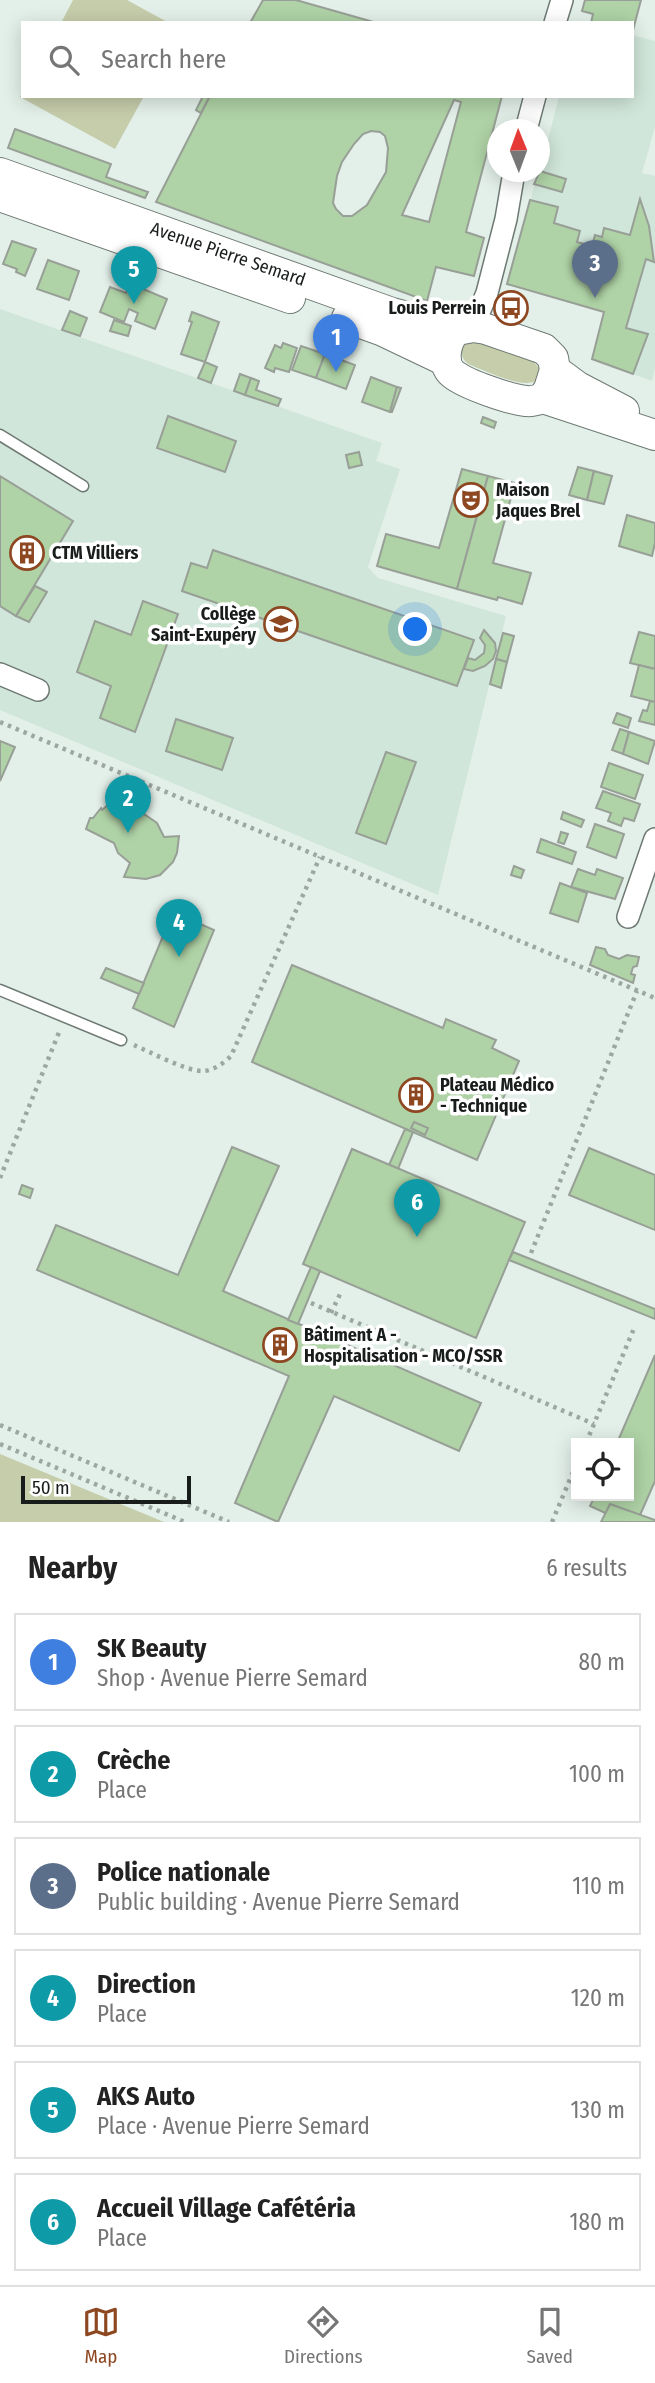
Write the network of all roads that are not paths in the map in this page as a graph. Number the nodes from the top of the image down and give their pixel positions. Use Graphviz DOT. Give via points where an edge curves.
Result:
graph roads {
  1 [pos="562,0"];
  2 [pos="556,21"];
  3 [pos="534,98"];
  4 [pos="529,119"];
  5 [pos="0,173"];
  6 [pos="512,182"];
  7 [pos="0,196"];
  8 [pos="143,236"];
  9 [pos="465,328"];
  10 [pos="446,361"];
  11 [pos="555,370"];
  12 [pos="543,398"];
  13 [pos="655,427"];
  14 [pos="0,435"];
  15 [pos="655,435"];
  16 [pos="83,486"];
  17 [pos="0,674"];
  18 [pos="37,690"];
  19 [pos="655,839"];
  20 [pos="628,917"];
  21 [pos="0,989"];
  22 [pos="121,1040"];
  1 -- 2 [label="street"];
  3 -- 4 [label="street"];
  5 -- 8 [label="main road, Avenue Pierre Semard"];
  6 -- 9 [label="street" via="487,293"];
  7 -- 8 [label="main road, Avenue Pierre Semard"];
  8 -- 9 [label="main road, Avenue Pierre Semard" via="392,313"];
  8 -- 10 [label="main road, Avenue Pierre Semard" via="383,331"];
  9 -- 10 [label="main road" via="450,339"];
  9 -- 11 [label="main road, Avenue Pierre Semard" via="486,329 544,349 553,358"];
  10 -- 12 [label="main road, Avenue Pierre Semard" via="452,374 465,381 526,401"];
  11 -- 12 [label="main road"];
  11 -- 13 [label="main road, Avenue Pierre Semard"];
  12 -- 15 [label="main road, Avenue Pierre Semard"];
  14 -- 16 [label="lane"];
  17 -- 18 [label="street"];
  19 -- 20 [label="street"];
  21 -- 22 [label="lane"];
}
